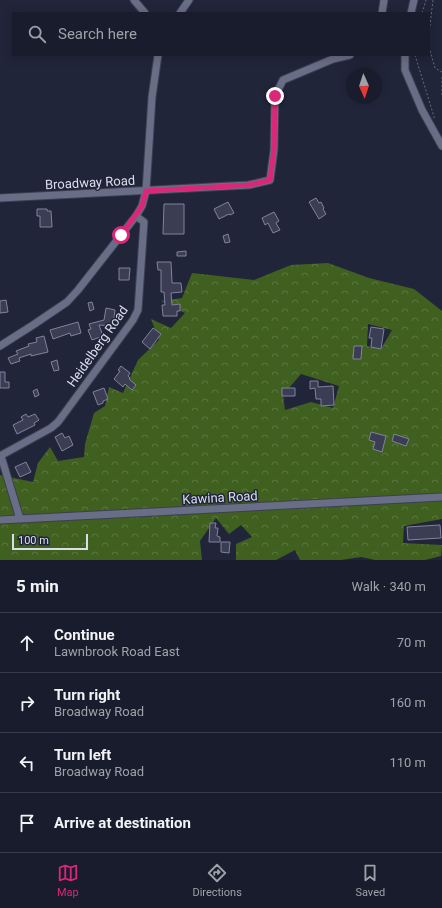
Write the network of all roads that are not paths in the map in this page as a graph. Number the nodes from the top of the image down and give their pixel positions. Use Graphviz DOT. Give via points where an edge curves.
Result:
graph roads {
  1 [pos="134,0"];
  2 [pos="189,0"];
  3 [pos="384,0"];
  4 [pos="414,0"];
  5 [pos="144,12"];
  6 [pos="181,12"];
  7 [pos="382,12"];
  8 [pos="411,12"];
  9 [pos="158,56"];
  10 [pos="346,56"];
  11 [pos="406,56"];
  12 [pos="442,146"];
  13 [pos="146,191"];
  14 [pos="0,198"];
  15 [pos="136,216"];
  16 [pos="0,346"];
  17 [pos="1,456"];
  18 [pos="442,497"];
  19 [pos="20,519"];
  20 [pos="0,520"];
  1 -- 5 [label="street"];
  2 -- 6 [label="street"];
  3 -- 7 [label="street"];
  4 -- 8 [label="street"];
  9 -- 13 [label="street"];
  10 -- 13 [label="street, Broadway Road" via="283,80 275,96 274,150 270,180 249,185"];
  11 -- 12 [label="street" via="405,70 422,110"];
  13 -- 14 [label="street, Broadway Road"];
  13 -- 15 [label="street"];
  15 -- 16 [label="street" via="67,302"];
  15 -- 17 [label="street, Heidelberg Road" via="144,222 144,239 138,310 133,320 58,422"];
  17 -- 19 [label="street"];
  18 -- 19 [label="street, Kawina Road"];
  19 -- 20 [label="street, Kawina Road"];
}
